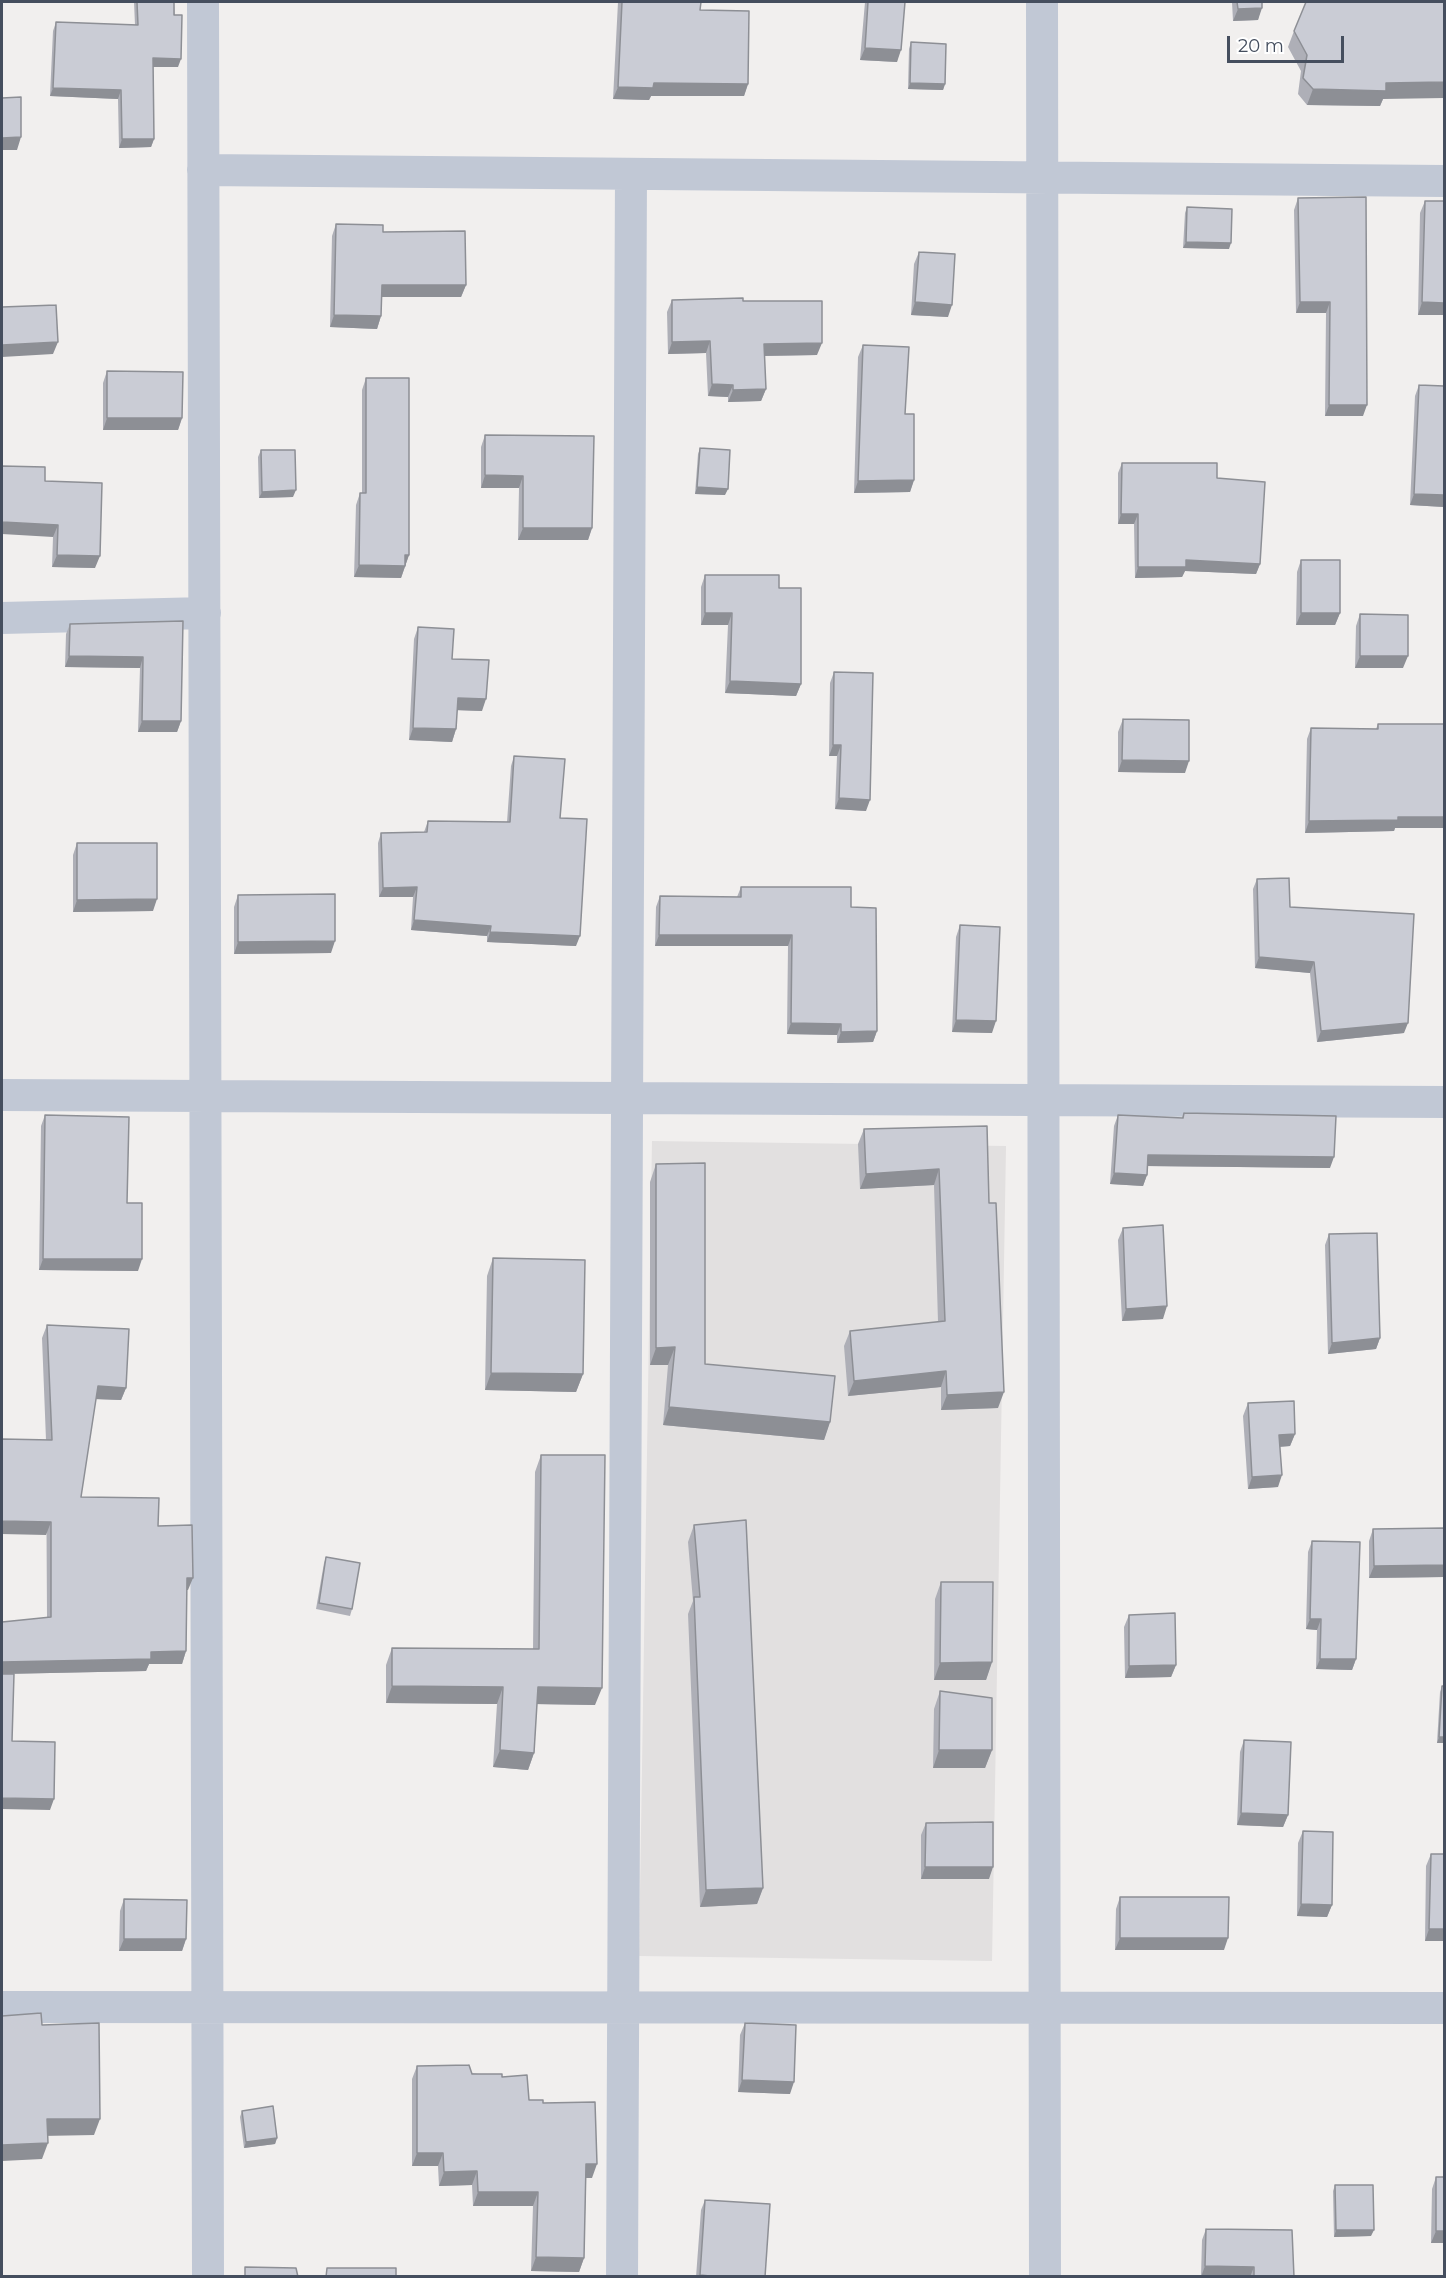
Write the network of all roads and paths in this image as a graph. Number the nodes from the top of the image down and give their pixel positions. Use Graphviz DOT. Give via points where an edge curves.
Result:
graph roads {
  1 [pos="203,2"];
  2 [pos="1042,2"];
  3 [pos="203,170"];
  4 [pos="630,174"];
  5 [pos="1042,177"];
  6 [pos="1444,181"];
  7 [pos="204,614"];
  8 [pos="2,618"];
  9 [pos="2,1095"];
  10 [pos="206,1096"];
  11 [pos="627,1099"];
  12 [pos="1043,1101"];
  13 [pos="1444,1102"];
  14 [pos="2,2007"];
  15 [pos="208,2007"];
  16 [pos="623,2008"];
  17 [pos="1044,2008"];
  18 [pos="1444,2008"];
  19 [pos="208,2277"];
  20 [pos="622,2277"];
  21 [pos="1045,2277"];
  1 -- 3 [label="street"];
  2 -- 5 [label="street"];
  3 -- 4 [label="street"];
  3 -- 7 [label="street"];
  4 -- 5 [label="street"];
  4 -- 11 [label="street"];
  5 -- 6 [label="street"];
  5 -- 12 [label="street"];
  7 -- 8 [label="street"];
  7 -- 10 [label="street"];
  9 -- 10 [label="street"];
  10 -- 11 [label="street"];
  10 -- 15 [label="street"];
  11 -- 12 [label="street"];
  11 -- 16 [label="street"];
  12 -- 13 [label="street"];
  12 -- 17 [label="street"];
  14 -- 15 [label="street"];
  15 -- 16 [label="street"];
  15 -- 19 [label="street"];
  16 -- 17 [label="street"];
  16 -- 20 [label="street"];
  17 -- 18 [label="street"];
  17 -- 21 [label="street"];
}
